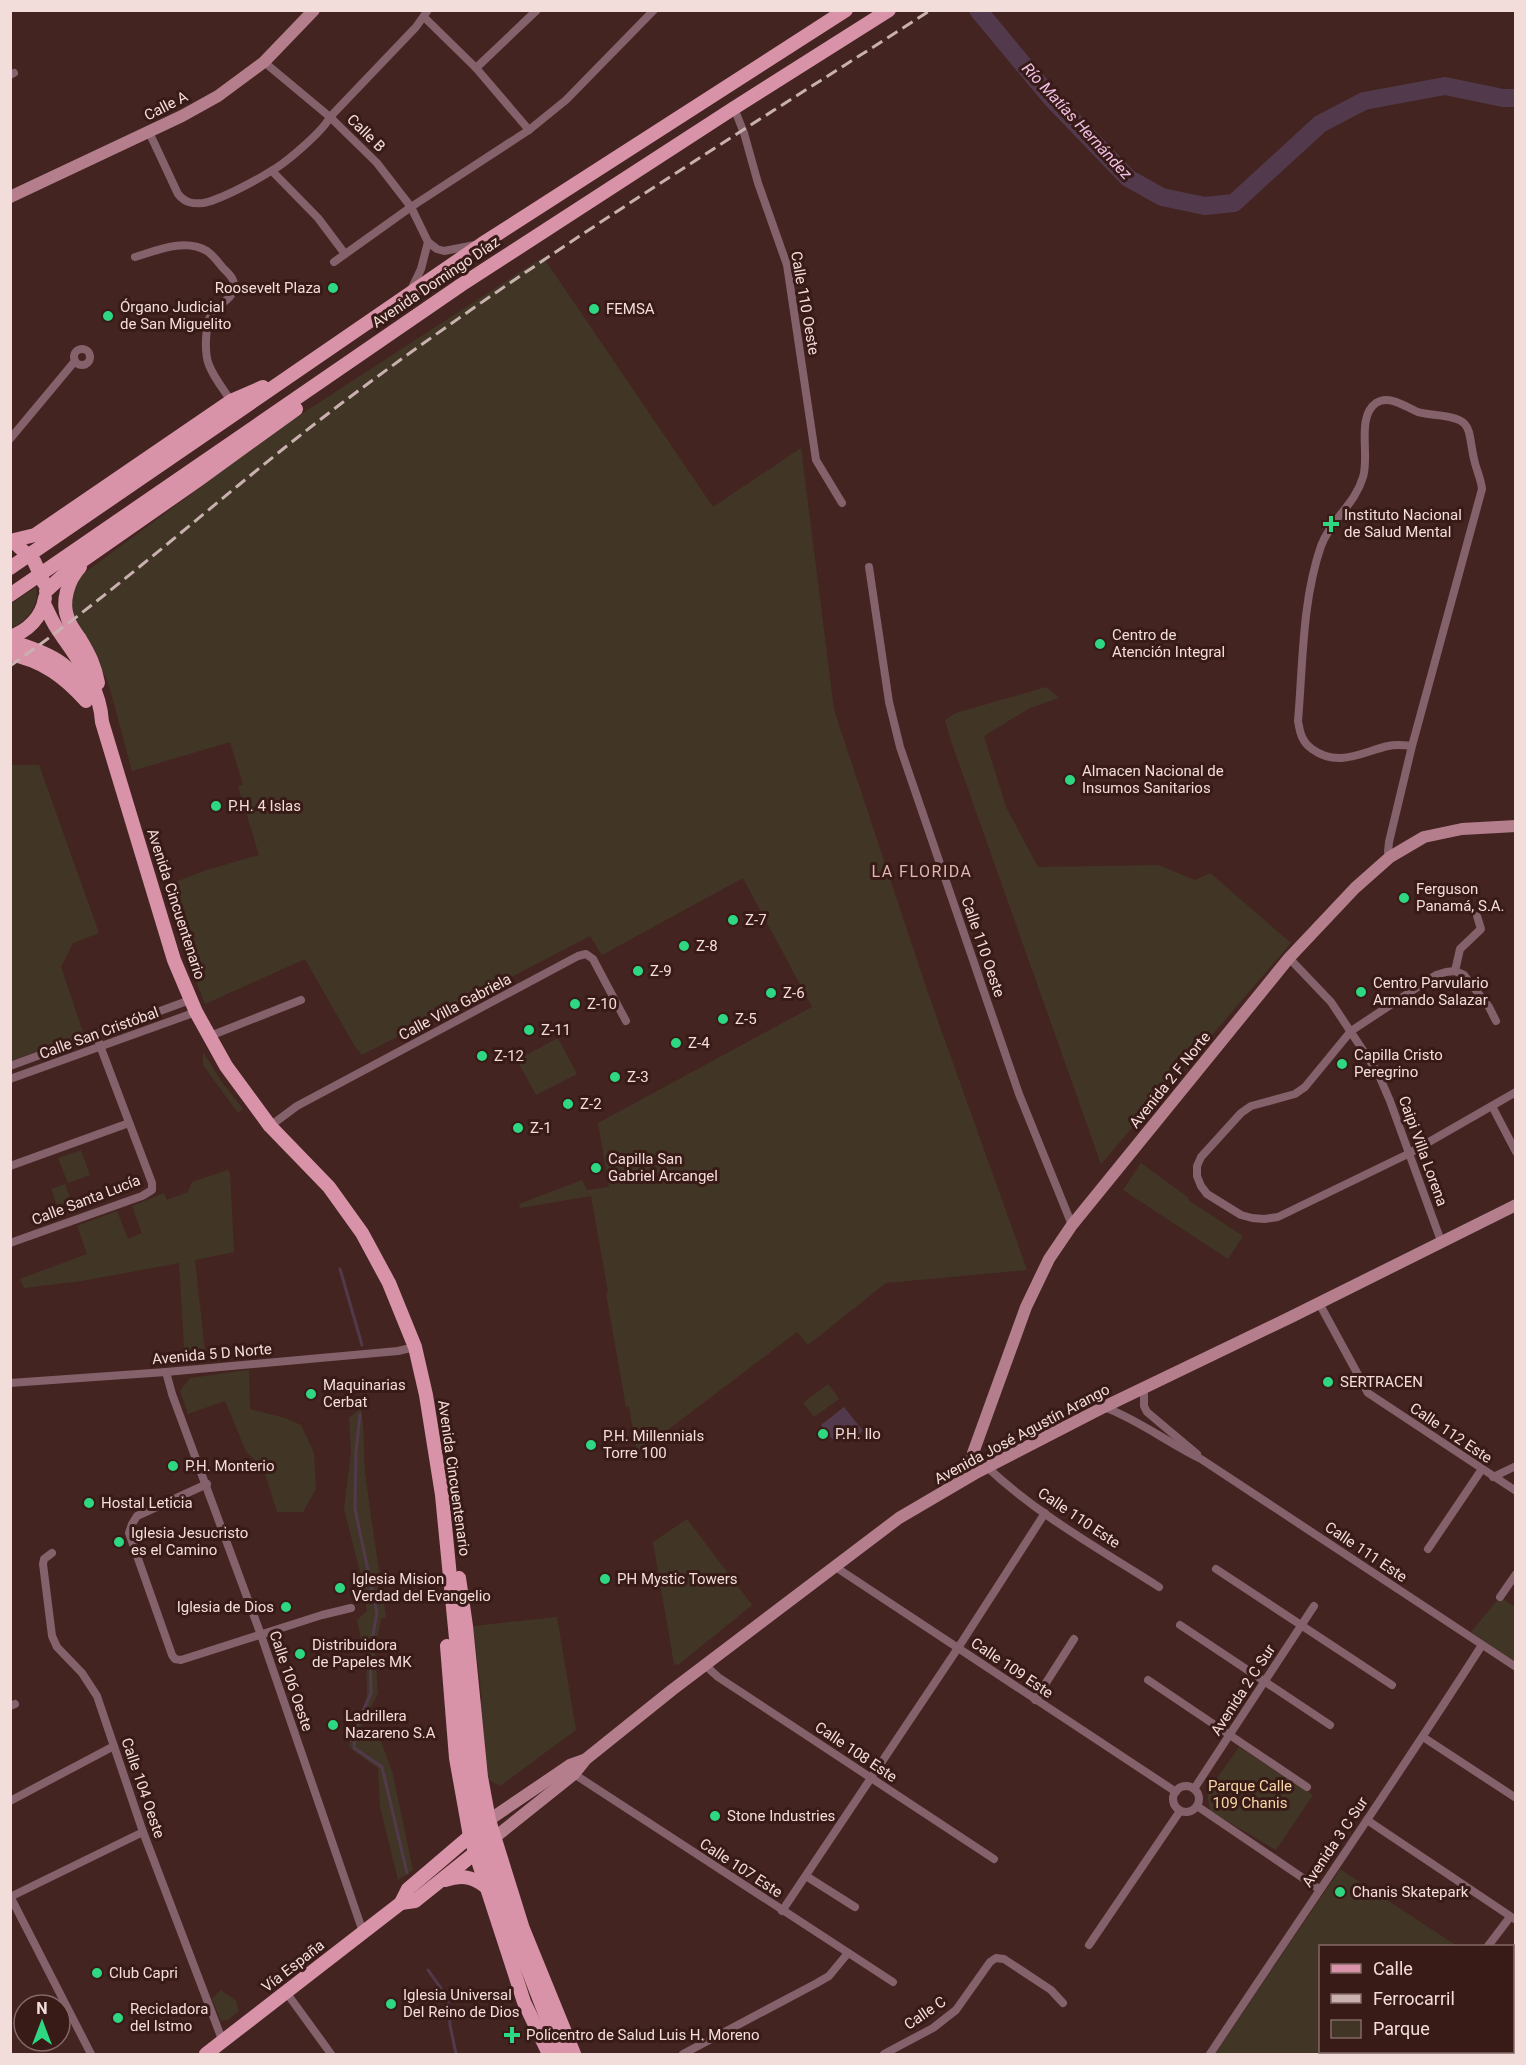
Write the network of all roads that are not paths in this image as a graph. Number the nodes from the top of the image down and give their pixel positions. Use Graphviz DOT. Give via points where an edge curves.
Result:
graph roads {
  1 [pos="314,10"];
  2 [pos="537,10"];
  3 [pos="654,10"];
  4 [pos="846,10"];
  5 [pos="889,10"];
  6 [pos="426,14"];
  7 [pos="264,62"];
  8 [pos="476,68"];
  9 [pos="734,108"];
  10 [pos="330,117"];
  11 [pos="529,130"];
  12 [pos="149,132"];
  13 [pos="272,171"];
  14 [pos="10,197"];
  15 [pos="411,207"];
  16 [pos="428,242"];
  17 [pos="482,244"];
  18 [pos="345,254"];
  19 [pos="135,257"];
  20 [pos="334,262"];
  21 [pos="408,294"];
  22 [pos="75,361"];
  23 [pos="348,361"];
  24 [pos="293,374"];
  25 [pos="231,401"];
  26 [pos="10,439"];
  27 [pos="842,503"];
  28 [pos="13,543"];
  29 [pos="92,555"];
  30 [pos="869,567"];
  31 [pos="10,568"];
  32 [pos="44,593"];
  33 [pos="10,595"];
  34 [pos="10,639"];
  35 [pos="10,654"];
  36 [pos="100,714"];
  37 [pos="1412,746"];
  38 [pos="1515,826"];
  39 [pos="1390,857"];
  40 [pos="1477,916"];
  41 [pos="1289,958"];
  42 [pos="1455,971"];
  43 [pos="301,1000"];
  44 [pos="193,1006"];
  45 [pos="626,1021"];
  46 [pos="1496,1021"];
  47 [pos="1351,1031"];
  48 [pos="96,1035"];
  49 [pos="210,1036"];
  50 [pos="100,1047"];
  51 [pos="10,1066"];
  52 [pos="10,1079"];
  53 [pos="1515,1092"];
  54 [pos="1492,1106"];
  55 [pos="129,1123"];
  56 [pos="270,1126"];
  57 [pos="1515,1152"];
  58 [pos="1408,1154"];
  59 [pos="10,1166"];
  60 [pos="1515,1204"];
  61 [pos="1072,1225"];
  62 [pos="1441,1241"];
  63 [pos="10,1243"];
  64 [pos="1319,1303"];
  65 [pos="415,1347"];
  66 [pos="166,1372"];
  67 [pos="10,1383"];
  68 [pos="1144,1387"];
  69 [pos="1104,1407"];
  70 [pos="1201,1459"];
  71 [pos="1515,1466"];
  72 [pos="987,1467"];
  73 [pos="1482,1469"];
  74 [pos="974,1474"];
  75 [pos="1493,1477"];
  76 [pos="207,1484"];
  77 [pos="1515,1491"];
  78 [pos="1045,1513"];
  79 [pos="446,1539"];
  80 [pos="1428,1549"];
  81 [pos="52,1553"];
  82 [pos="834,1566"];
  83 [pos="1216,1569"];
  84 [pos="1515,1574"];
  85 [pos="1159,1587"];
  86 [pos="1500,1597"];
  87 [pos="1314,1606"];
  88 [pos="351,1608"];
  89 [pos="1180,1625"];
  90 [pos="1302,1625"];
  91 [pos="261,1635"];
  92 [pos="1074,1639"];
  93 [pos="1482,1645"];
  94 [pos="958,1648"];
  95 [pos="705,1665"];
  96 [pos="1515,1667"];
  97 [pos="1148,1680"];
  98 [pos="1265,1682"];
  99 [pos="1392,1685"];
  100 [pos="1035,1700"];
  101 [pos="1330,1725"];
  102 [pos="1230,1735"];
  103 [pos="1423,1737"];
  104 [pos="114,1746"];
  105 [pos="586,1759"];
  106 [pos="574,1774"];
  107 [pos="871,1778"];
  108 [pos="1307,1787"];
  109 [pos="1194,1789"];
  110 [pos="1176,1792"];
  111 [pos="1515,1798"];
  112 [pos="10,1801"];
  113 [pos="1197,1806"];
  114 [pos="1180,1811"];
  115 [pos="489,1820"];
  116 [pos="1367,1820"];
  117 [pos="143,1832"];
  118 [pos="470,1836"];
  119 [pos="494,1838"];
  120 [pos="475,1853"];
  121 [pos="994,1859"];
  122 [pos="806,1876"];
  123 [pos="440,1881"];
  124 [pos="485,1886"];
  125 [pos="1319,1889"];
  126 [pos="11,1897"];
  127 [pos="401,1903"];
  128 [pos="855,1907"];
  129 [pos="782,1911"];
  130 [pos="1513,1918"];
  131 [pos="363,1932"];
  132 [pos="1089,1945"];
  133 [pos="1490,1945"];
  134 [pos="848,1953"];
  135 [pos="893,1982"];
  136 [pos="286,1992"];
  137 [pos="1063,2003"];
  138 [pos="223,2042"];
  139 [pos="91,2055"];
  140 [pos="206,2055"];
  141 [pos="331,2055"];
  142 [pos="549,2055"];
  143 [pos="564,2055"];
  144 [pos="574,2055"];
  145 [pos="683,2055"];
  146 [pos="884,2055"];
  147 [pos="1210,2055"];
  1 -- 7 [label="main road, Calle A"];
  2 -- 8 [label="street"];
  3 -- 11 [label="street" via="566,100"];
  4 -- 17 [label="main road, Avenida Domingo Díaz"];
  5 -- 9 [label="main road, Avenida Domingo Díaz"];
  6 -- 8 [label="street"];
  6 -- 10 [label="street"];
  7 -- 10 [label="street, Calle B"];
  7 -- 12 [label="main road, Calle A" via="218,96"];
  8 -- 11 [label="street"];
  9 -- 23 [label="main road, Avenida Domingo Díaz"];
  9 -- 27 [label="street, Calle 110 Oeste" via="788,265 816,460"];
  10 -- 13 [label="street"];
  10 -- 15 [label="street, Calle B" via="377,163"];
  11 -- 15 [label="street"];
  12 -- 13 [label="street" via="178,194 189,202 209,202"];
  12 -- 14 [label="main road, Calle A"];
  13 -- 18 [label="street" via="318,218"];
  15 -- 16 [label="street, Calle B"];
  15 -- 18 [label="street"];
  16 -- 17 [label="street" via="444,251"];
  16 -- 21 [label="street" via="421,269"];
  17 -- 21 [label="main road, Avenida Domingo Díaz"];
  18 -- 20 [label="street"];
  19 -- 25 [label="street" via="178,245 191,246 206,250 233,279 232,295 208,318 207,330 209,365"];
  21 -- 24 [label="main road, Avenida Domingo Díaz"];
  22 -- 26 [label="street"];
  23 -- 29 [label="main road" via="305,402"];
  23 -- 33 [label="main road, Avenida Domingo Díaz"];
  24 -- 25 [label="main road"];
  24 -- 31 [label="main road, Avenida Domingo Díaz"];
  25 -- 28 [label="main road" via="35,535"];
  28 -- 32 [label="main road, Avenida Cincuentenario, bridge" via="34,561"];
  29 -- 32 [label="main road"];
  29 -- 36 [label="main road" via="68,584 65,601 67,619 95,668"];
  30 -- 61 [label="street, Calle 110 Oeste" via="889,702 900,747 1019,1094"];
  32 -- 34 [label="main road" via="38,616 30,627"];
  32 -- 36 [label="main road, Avenida Cincuentenario" via="58,632 87,673"];
  34 -- 36 [label="main road, Avenida Cincuentenario" via="69,667"];
  35 -- 36 [label="main road" via="58,674"];
  36 -- 44 [label="main road, Avenida Cincuentenario" via="157,907"];
  37 -- 37 [label="street" via="1482,489 1471,435 1462,420 1420,412 1387,400 1378,401 1370,409 1365,421 1364,475 1352,502 1329,529 1316,565 1306,625 1298,721 1300,734 1309,747 1332,758 1345,759 1388,746"];
  37 -- 39 [label="street" via="1389,842"];
  38 -- 39 [label="main road, Avenida 2 F Norte" via="1439,833"];
  39 -- 41 [label="main road, Avenida 2 F Norte"];
  40 -- 42 [label="street" via="1482,929 1460,950"];
  41 -- 47 [label="street, Caipi Villa Lorena" via="1331,1002"];
  41 -- 61 [label="main road, Avenida 2 F Norte"];
  42 -- 46 [label="street" via="1472,984"];
  42 -- 47 [label="street" via="1436,975"];
  43 -- 49 [label="street"];
  44 -- 48 [label="street, Calle San Cristóbal"];
  44 -- 49 [label="main road, Avenida Cincuentenario"];
  44 -- 50 [label="street, Calle San Cristóbal"];
  45 -- 56 [label="street, Calle Villa Gabriela" via="593,959 586,954 297,1106"];
  47 -- 58 [label="street, Caipi Villa Lorena" via="1378,1073"];
  47 -- 58 [label="street" via="1305,1087 1241,1113 1201,1157 1197,1166 1201,1186 1241,1215 1278,1217"];
  48 -- 50 [label="street, Calle Santa Lucía"];
  48 -- 51 [label="street, Calle San Cristóbal"];
  49 -- 56 [label="main road, Avenida Cincuentenario" via="226,1066"];
  50 -- 52 [label="street, Calle San Cristóbal"];
  50 -- 55 [label="street, Calle Santa Lucía"];
  53 -- 54 [label="street"];
  54 -- 57 [label="street"];
  54 -- 58 [label="street"];
  55 -- 59 [label="street"];
  55 -- 63 [label="street, Calle Santa Lucía" via="152,1190"];
  56 -- 65 [label="main road, Avenida Cincuentenario" via="329,1187 362,1233 389,1283"];
  58 -- 62 [label="street, Caipi Villa Lorena"];
  60 -- 62 [label="main road, Avenida José Agustín Arango"];
  61 -- 74 [label="main road, Avenida 2 F Norte" via="1049,1258 1026,1307 974,1453"];
  62 -- 64 [label="main road, Avenida José Agustín Arango"];
  64 -- 68 [label="main road, Avenida José Agustín Arango"];
  64 -- 73 [label="street, Calle 112 Este" via="1368,1393"];
  65 -- 66 [label="street, Avenida 5 D Norte"];
  65 -- 79 [label="main road, Avenida Cincuentenario" via="436,1450"];
  66 -- 67 [label="street, Avenida 5 D Norte"];
  66 -- 76 [label="street, Calle 106 Oeste"];
  68 -- 69 [label="main road, Avenida José Agustín Arango"];
  68 -- 70 [label="street, Calle 111 Este" via="1147,1412"];
  69 -- 70 [label="street, Calle 111 Este" via="1133,1419"];
  69 -- 72 [label="main road, Avenida José Agustín Arango"];
  70 -- 93 [label="street, Calle 111 Este"];
  71 -- 75 [label="street"];
  72 -- 74 [label="main road, Avenida José Agustín Arango"];
  72 -- 78 [label="street, Calle 110 Este"];
  73 -- 75 [label="street, Calle 112 Este"];
  73 -- 80 [label="street"];
  74 -- 82 [label="main road, Avenida José Agustín Arango" via="899,1518"];
  75 -- 77 [label="street, Calle 112 Este"];
  76 -- 91 [label="street, Calle 106 Oeste"];
  76 -- 91 [label="street" via="137,1516 129,1533 172,1655 181,1660"];
  78 -- 85 [label="street, Calle 110 Este"];
  78 -- 94 [label="street"];
  79 -- 115 [label="main road" via="457,1566"];
  79 -- 118 [label="main road" via="442,1568 456,1758"];
  79 -- 143 [label="main road, Avenida Cincuentenario, bridge" via="476,1806 506,1915"];
  81 -- 104 [label="street, Calle 104 Oeste" via="43,1564 52,1636 57,1647 90,1682"];
  82 -- 94 [label="street, Calle 109 Este"];
  82 -- 95 [label="main road, Avenida José Agustín Arango"];
  83 -- 90 [label="street"];
  84 -- 86 [label="street"];
  87 -- 90 [label="street, Avenida 2 C Sur"];
  88 -- 91 [label="street"];
  89 -- 98 [label="street"];
  90 -- 98 [label="street, Avenida 2 C Sur"];
  90 -- 99 [label="street"];
  91 -- 131 [label="street, Calle 106 Oeste"];
  92 -- 100 [label="street"];
  93 -- 96 [label="street, Calle 111 Este"];
  93 -- 103 [label="street, Avenida 3 C Sur"];
  94 -- 100 [label="street, Calle 109 Este"];
  94 -- 107 [label="street"];
  95 -- 105 [label="main road, Avenida José Agustín Arango"];
  95 -- 107 [label="street, Calle 108 Este"];
  97 -- 102 [label="street"];
  98 -- 101 [label="street"];
  98 -- 102 [label="street, Avenida 2 C Sur"];
  100 -- 110 [label="street, Calle 109 Este"];
  102 -- 108 [label="street"];
  102 -- 109 [label="street, Avenida 2 C Sur"];
  103 -- 111 [label="street"];
  103 -- 116 [label="street, Avenida 3 C Sur"];
  104 -- 112 [label="street"];
  104 -- 117 [label="street, Calle 104 Oeste"];
  105 -- 106 [label="main road, Avenida José Agustín Arango"];
  105 -- 115 [label="main road, Avenida José Agustín Arango" via="570,1765"];
  106 -- 119 [label="main road, Avenida José Agustín Arango"];
  106 -- 129 [label="street, Calle 107 Este"];
  107 -- 121 [label="street, Calle 108 Este"];
  107 -- 122 [label="street"];
  109 -- 110 [label="street" via="1186,1786"];
  109 -- 113 [label="street" via="1199,1797"];
  110 -- 114 [label="street" via="1173,1800"];
  113 -- 114 [label="street" via="1191,1811"];
  113 -- 125 [label="street"];
  114 -- 132 [label="street"];
  115 -- 118 [label="main road, Vía España"];
  115 -- 119 [label="main road"];
  116 -- 125 [label="street, Avenida 3 C Sur"];
  116 -- 130 [label="street"];
  117 -- 126 [label="street"];
  117 -- 138 [label="street, Calle 104 Oeste"];
  118 -- 120 [label="main road"];
  118 -- 127 [label="main road, Vía España" via="408,1889"];
  119 -- 120 [label="main road, Vía España"];
  119 -- 144 [label="main road" via="523,1929"];
  120 -- 123 [label="main road, Vía España"];
  120 -- 124 [label="main road"];
  122 -- 128 [label="street"];
  122 -- 129 [label="street"];
  123 -- 124 [label="main road" via="468,1876"];
  123 -- 127 [label="main road, Vía España" via="415,1901"];
  124 -- 142 [label="main road" via="524,2002"];
  125 -- 147 [label="street, Avenida 3 C Sur"];
  126 -- 139 [label="street"];
  127 -- 131 [label="main road, Vía España"];
  129 -- 134 [label="street, Calle 107 Este"];
  130 -- 133 [label="street"];
  131 -- 136 [label="main road, Vía España"];
  134 -- 135 [label="street, Calle 107 Este"];
  134 -- 145 [label="street" via="829,1976"];
  136 -- 138 [label="main road, Vía España"];
  136 -- 141 [label="street"];
  137 -- 146 [label="street, Calle C" via="1052,1990 1004,1959 996,1958 956,2010 933,2028"];
  138 -- 140 [label="main road, Vía España"];
}
